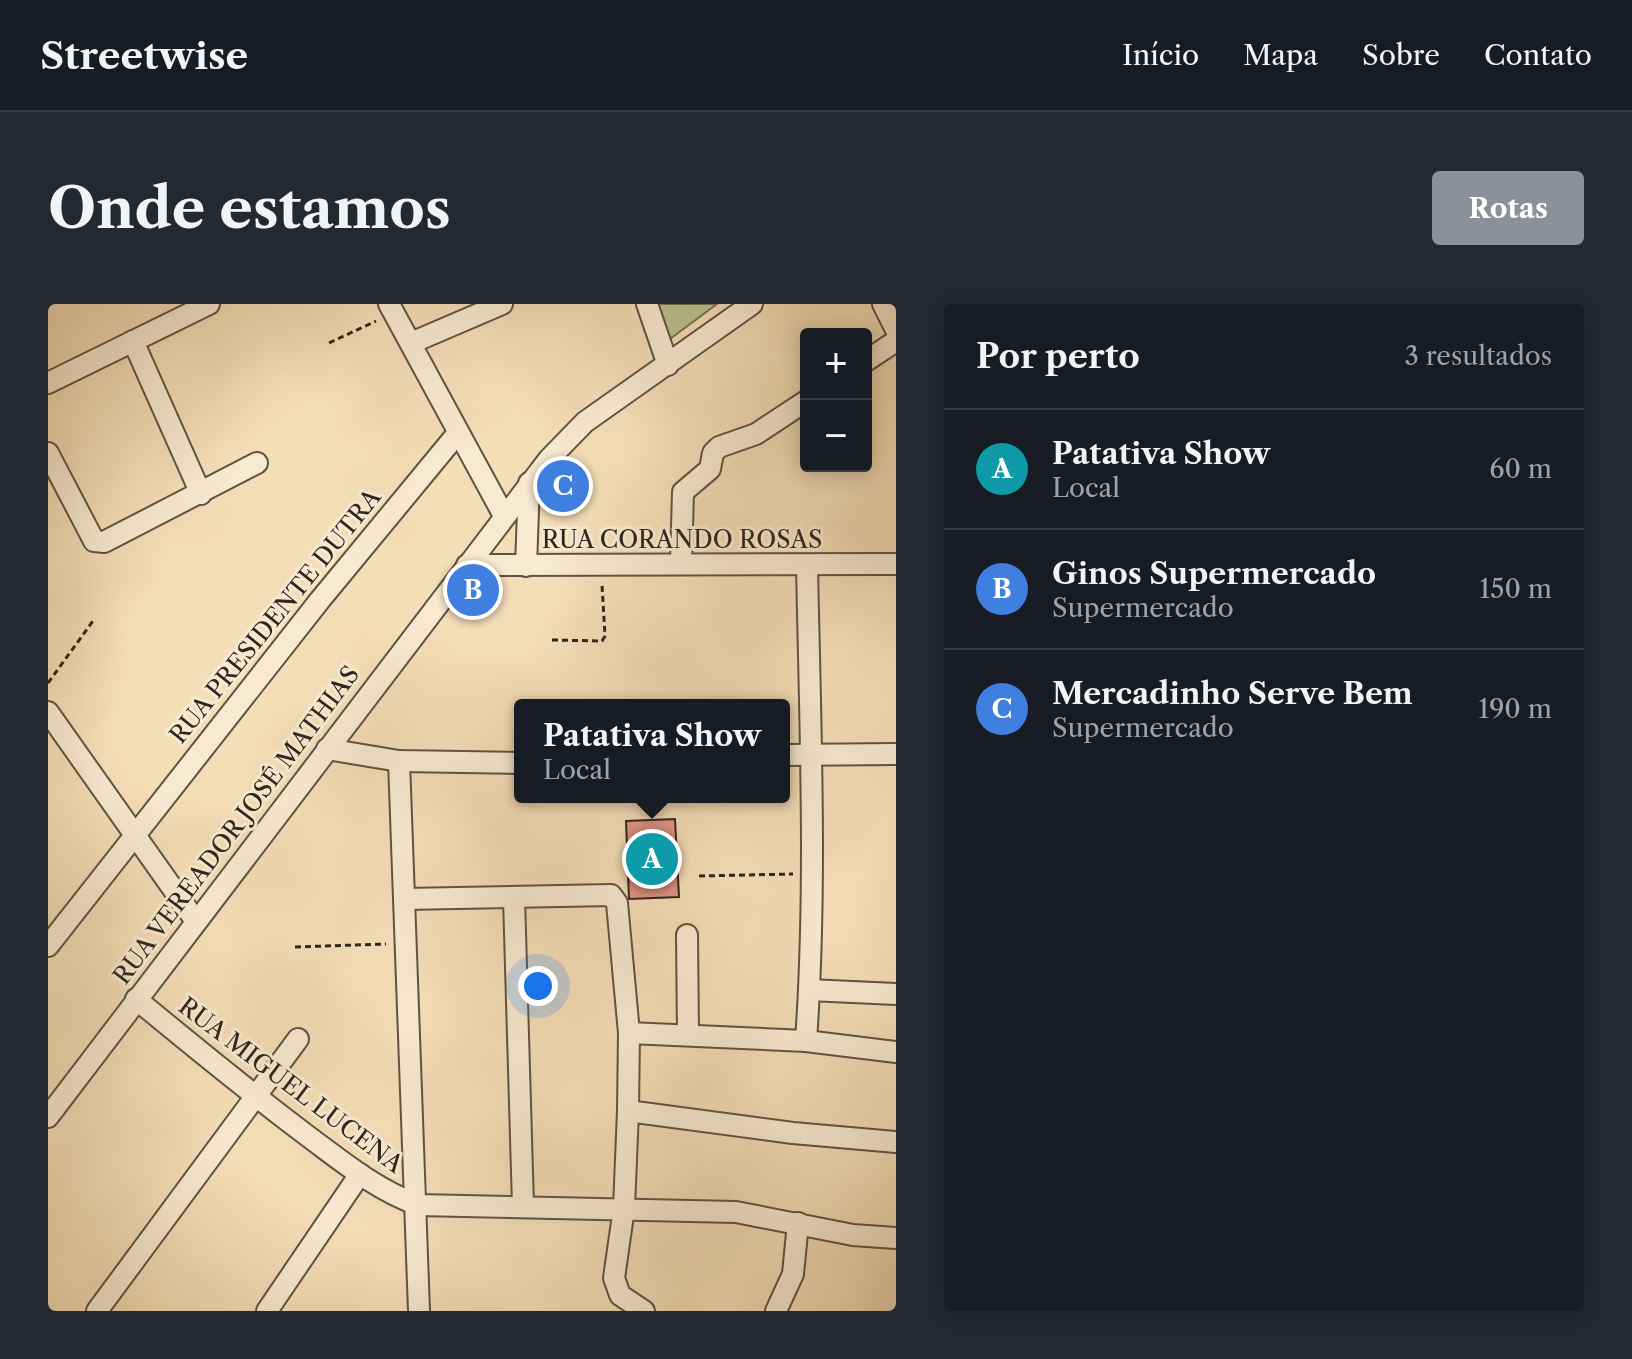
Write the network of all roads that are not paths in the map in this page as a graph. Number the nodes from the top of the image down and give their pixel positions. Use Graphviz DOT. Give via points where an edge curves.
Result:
graph roads {
  1 [pos="209,304"];
  2 [pos="502,304"];
  3 [pos="647,304"];
  4 [pos="752,304"];
  5 [pos="883,304"];
  6 [pos="392,308"];
  7 [pos="896,330"];
  8 [pos="133,341"];
  9 [pos="896,341"];
  10 [pos="411,343"];
  11 [pos="872,357"];
  12 [pos="668,365"];
  13 [pos="48,383"];
  14 [pos="800,405"];
  15 [pos="457,434"];
  16 [pos="48,453"];
  17 [pos="257,463"];
  18 [pos="529,483"];
  19 [pos="201,494"];
  20 [pos="503,514"];
  21 [pos="681,564"];
  22 [pos="896,564"];
  23 [pos="467,565"];
  24 [pos="807,565"];
  25 [pos="526,566"];
  26 [pos="48,712"];
  27 [pos="327,749"];
  28 [pos="810,754"];
  29 [pos="896,754"];
  30 [pos="790,755"];
  31 [pos="399,761"];
  32 [pos="514,763"];
  33 [pos="135,833"];
  34 [pos="514,898"];
  35 [pos="405,899"];
  36 [pos="195,920"];
  37 [pos="687,935"];
  38 [pos="48,946"];
  39 [pos="809,990"];
  40 [pos="896,994"];
  41 [pos="136,999"];
  42 [pos="629,1033"];
  43 [pos="688,1034"];
  44 [pos="298,1039"];
  45 [pos="806,1041"];
  46 [pos="896,1052"];
  47 [pos="254,1096"];
  48 [pos="628,1111"];
  49 [pos="48,1117"];
  50 [pos="896,1142"];
  51 [pos="360,1174"];
  52 [pos="418,1205"];
  53 [pos="523,1206"];
  54 [pos="624,1208"];
  55 [pos="798,1223"];
  56 [pos="896,1238"];
  57 [pos="97,1311"];
  58 [pos="267,1311"];
  59 [pos="419,1311"];
  60 [pos="644,1311"];
  61 [pos="776,1311"];
  1 -- 8 [label="street"];
  2 -- 10 [label="street"];
  3 -- 12 [label="street"];
  4 -- 12 [label="street, RUA VEREADOR JOSÉ MATHIAS"];
  5 -- 7 [label="street"];
  6 -- 10 [label="street"];
  8 -- 13 [label="street"];
  8 -- 19 [label="street"];
  9 -- 11 [label="street"];
  10 -- 15 [label="street"];
  12 -- 18 [label="street, RUA VEREADOR JOSÉ MATHIAS" via="585,422"];
  14 -- 21 [label="street" via="756,434 719,447 710,469 683,492"];
  15 -- 20 [label="street"];
  15 -- 33 [label="street, RUA PRESIDENTE DUTRA"];
  16 -- 19 [label="street" via="94,541 130,531"];
  17 -- 19 [label="street"];
  18 -- 20 [label="street, RUA VEREADOR JOSÉ MATHIAS"];
  18 -- 25 [label="street"];
  20 -- 23 [label="street, RUA VEREADOR JOSÉ MATHIAS"];
  21 -- 24 [label="street, RUA CORANDO ROSAS"];
  21 -- 25 [label="street, RUA CORANDO ROSAS"];
  22 -- 24 [label="street, RUA CORANDO ROSAS"];
  23 -- 25 [label="street, RUA CORANDO ROSAS"];
  23 -- 27 [label="street, RUA VEREADOR JOSÉ MATHIAS"];
  24 -- 28 [label="street"];
  26 -- 33 [label="street"];
  27 -- 31 [label="street"];
  27 -- 36 [label="street, RUA VEREADOR JOSÉ MATHIAS"];
  28 -- 29 [label="street"];
  28 -- 30 [label="street"];
  28 -- 39 [label="street"];
  31 -- 32 [label="street"];
  31 -- 35 [label="street"];
  33 -- 36 [label="street"];
  33 -- 38 [label="street, RUA PRESIDENTE DUTRA"];
  34 -- 35 [label="street"];
  34 -- 42 [label="street" via="611,895 617,903"];
  34 -- 53 [label="street"];
  35 -- 52 [label="street"];
  36 -- 41 [label="street, RUA VEREADOR JOSÉ MATHIAS"];
  37 -- 43 [label="street"];
  39 -- 40 [label="street"];
  39 -- 45 [label="street"];
  41 -- 47 [label="street, RUA MIGUEL LUCENA"];
  41 -- 49 [label="street, RUA VEREADOR JOSÉ MATHIAS"];
  42 -- 43 [label="street"];
  42 -- 48 [label="street"];
  43 -- 45 [label="street"];
  44 -- 47 [label="street"];
  45 -- 46 [label="street"];
  47 -- 51 [label="street, RUA MIGUEL LUCENA"];
  47 -- 57 [label="street"];
  48 -- 50 [label="street"];
  48 -- 54 [label="street"];
  51 -- 52 [label="street, RUA MIGUEL LUCENA"];
  51 -- 58 [label="street"];
  52 -- 53 [label="street"];
  52 -- 59 [label="street"];
  53 -- 54 [label="street"];
  54 -- 55 [label="street" via="736,1212"];
  54 -- 60 [label="street" via="614,1278 620,1295"];
  55 -- 56 [label="street"];
  55 -- 61 [label="street" via="793,1274"];
}
